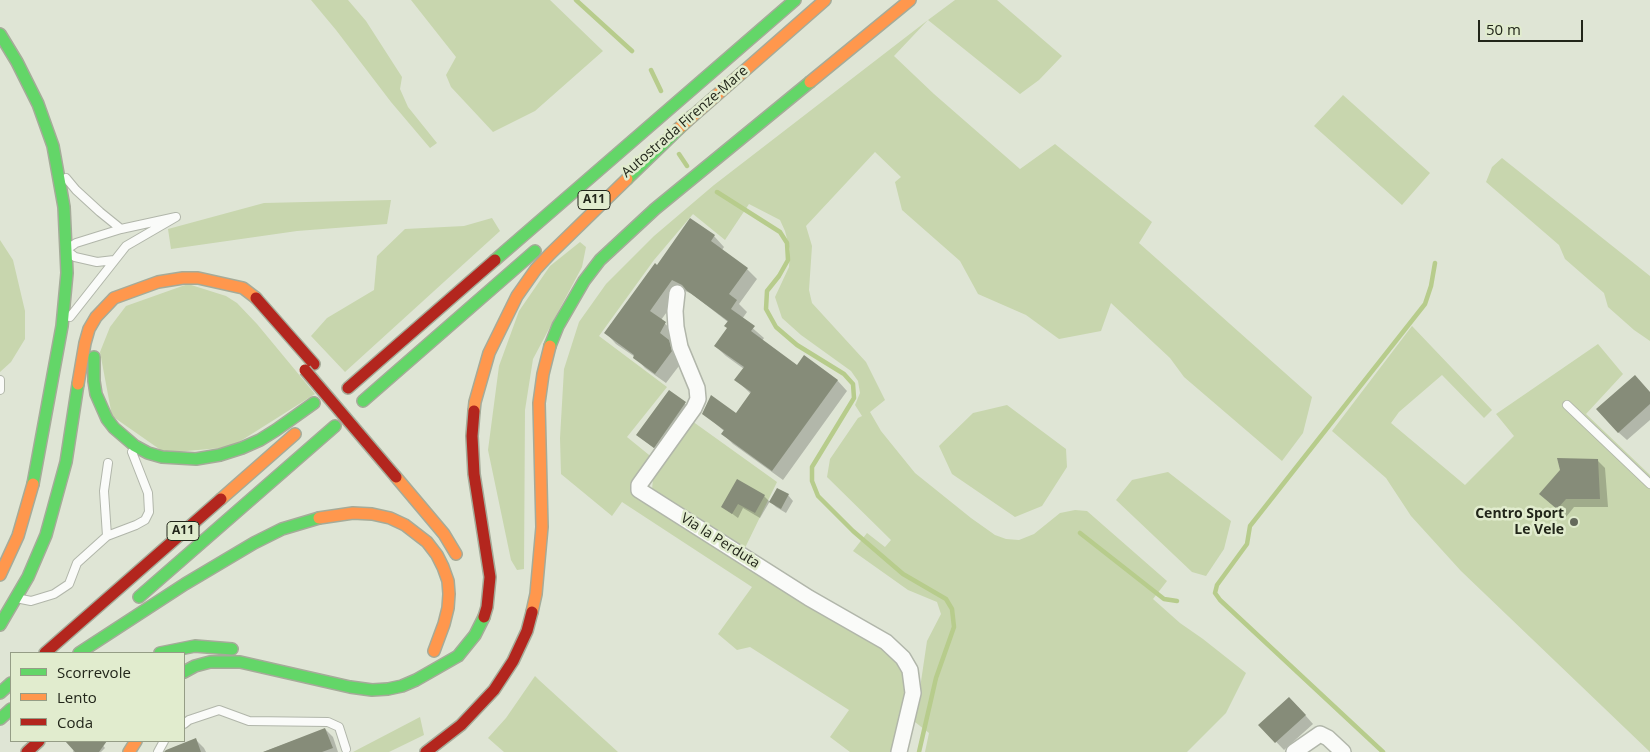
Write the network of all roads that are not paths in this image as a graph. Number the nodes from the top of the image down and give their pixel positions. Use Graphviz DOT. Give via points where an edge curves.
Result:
graph roads {
  1 [pos="795,0"];
  2 [pos="825,0"];
  3 [pos="910,0"];
  4 [pos="0,34"];
  5 [pos="692,116"];
  6 [pos="57,166"];
  7 [pos="121,229"];
  8 [pos="66,250"];
  9 [pos="114,260"];
  10 [pos="144,287"];
  11 [pos="677,293"];
  12 [pos="108,322"];
  13 [pos="62,326"];
  14 [pos="96,348"];
  15 [pos="310,367"];
  16 [pos="0,380"];
  17 [pos="346,385"];
  18 [pos="0,390"];
  19 [pos="347,401"];
  20 [pos="363,401"];
  21 [pos="1567,405"];
  22 [pos="317,410"];
  23 [pos="335,426"];
  24 [pos="301,428"];
  25 [pos="127,440"];
  26 [pos="108,463"];
  27 [pos="1650,484"];
  28 [pos="107,536"];
  29 [pos="459,566"];
  30 [pos="0,575"];
  31 [pos="460,594"];
  32 [pos="16,598"];
  33 [pos="0,625"];
  34 [pos="455,641"];
  35 [pos="46,652"];
  36 [pos="79,652"];
  37 [pos="80,652"];
  38 [pos="165,652"];
  39 [pos="306,665"];
  40 [pos="185,671"];
  41 [pos="432,671"];
  42 [pos="10,684"];
  43 [pos="0,693"];
  44 [pos="10,710"];
  45 [pos="0,719"];
  46 [pos="185,723"];
  47 [pos="38,742"];
  48 [pos="346,749"];
  49 [pos="27,752"];
  50 [pos="426,752"];
  51 [pos="899,752"];
  52 [pos="1294,752"];
  53 [pos="1343,752"];
  1 -- 17 [label="main road, Autostrada Firenze-Mare / A11"];
  2 -- 5 [label="main road, Autostrada Firenze-Mare / A11"];
  3 -- 50 [label="main road" via="655,209 600,260 584,281 558,326 543,374 539,403 540,567 527,632 514,662 494,690 462,725"];
  4 -- 6 [label="main road" via="38,104"];
  5 -- 20 [label="main road, Autostrada Firenze-Mare / A11"];
  5 -- 41 [label="main road" via="536,269 498,332 484,368 473,421 474,474 490,577 486,607 467,646 458,656"];
  6 -- 7 [label="lane" via="76,190"];
  6 -- 8 [label="main road" via="64,207"];
  7 -- 8 [label="lane" via="76,243"];
  7 -- 9 [label="lane" via="176,217 126,246"];
  8 -- 9 [label="lane" via="75,258 97,262"];
  8 -- 13 [label="main road"];
  9 -- 13 [label="lane"];
  10 -- 12 [label="main road" via="123,302"];
  10 -- 15 [label="main road" via="183,278 209,281 247,304"];
  10 -- 32 [label="main road" via="114,298 89,329 59,490 37,559"];
  11 -- 51 [label="street, Via la Perduta" via="674,311 680,347 698,399 639,485 639,490 809,598 886,642 903,658 910,670 913,693"];
  13 -- 30 [label="main road" via="30,497 18,536"];
  14 -- 25 [label="main road" via="93,368 96,394 107,418"];
  15 -- 19 [label="main road"];
  15 -- 29 [label="main road, bridge" via="444,534"];
  16 -- 18 [label="lane"];
  21 -- 27 [label="lane"];
  22 -- 25 [label="main road" via="260,440 220,455 196,459 162,458"];
  23 -- 36 [label="main road, A11"];
  24 -- 35 [label="main road, A11"];
  25 -- 28 [label="lane" via="148,493 149,512 145,520"];
  26 -- 28 [label="lane" via="104,491"];
  28 -- 32 [label="lane" via="77,563 69,584 54,594 31,601"];
  31 -- 37 [label="main road" via="454,619 431,653 444,624 449,594 448,581 437,555 405,524 390,518 353,513 331,515 307,520 254,542"];
  32 -- 33 [label="main road"];
  34 -- 41 [label="main road"];
  38 -- 39 [label="main road" via="213,646"];
  40 -- 41 [label="main road" via="210,662 240,662 372,690 402,686"];
  42 -- 43 [label="main road"];
  44 -- 45 [label="main road"];
  46 -- 48 [label="lane" via="220,710 249,721 328,722 339,727"];
  47 -- 49 [label="main road"];
  52 -- 53 [label="street" via="1320,734"];
}
